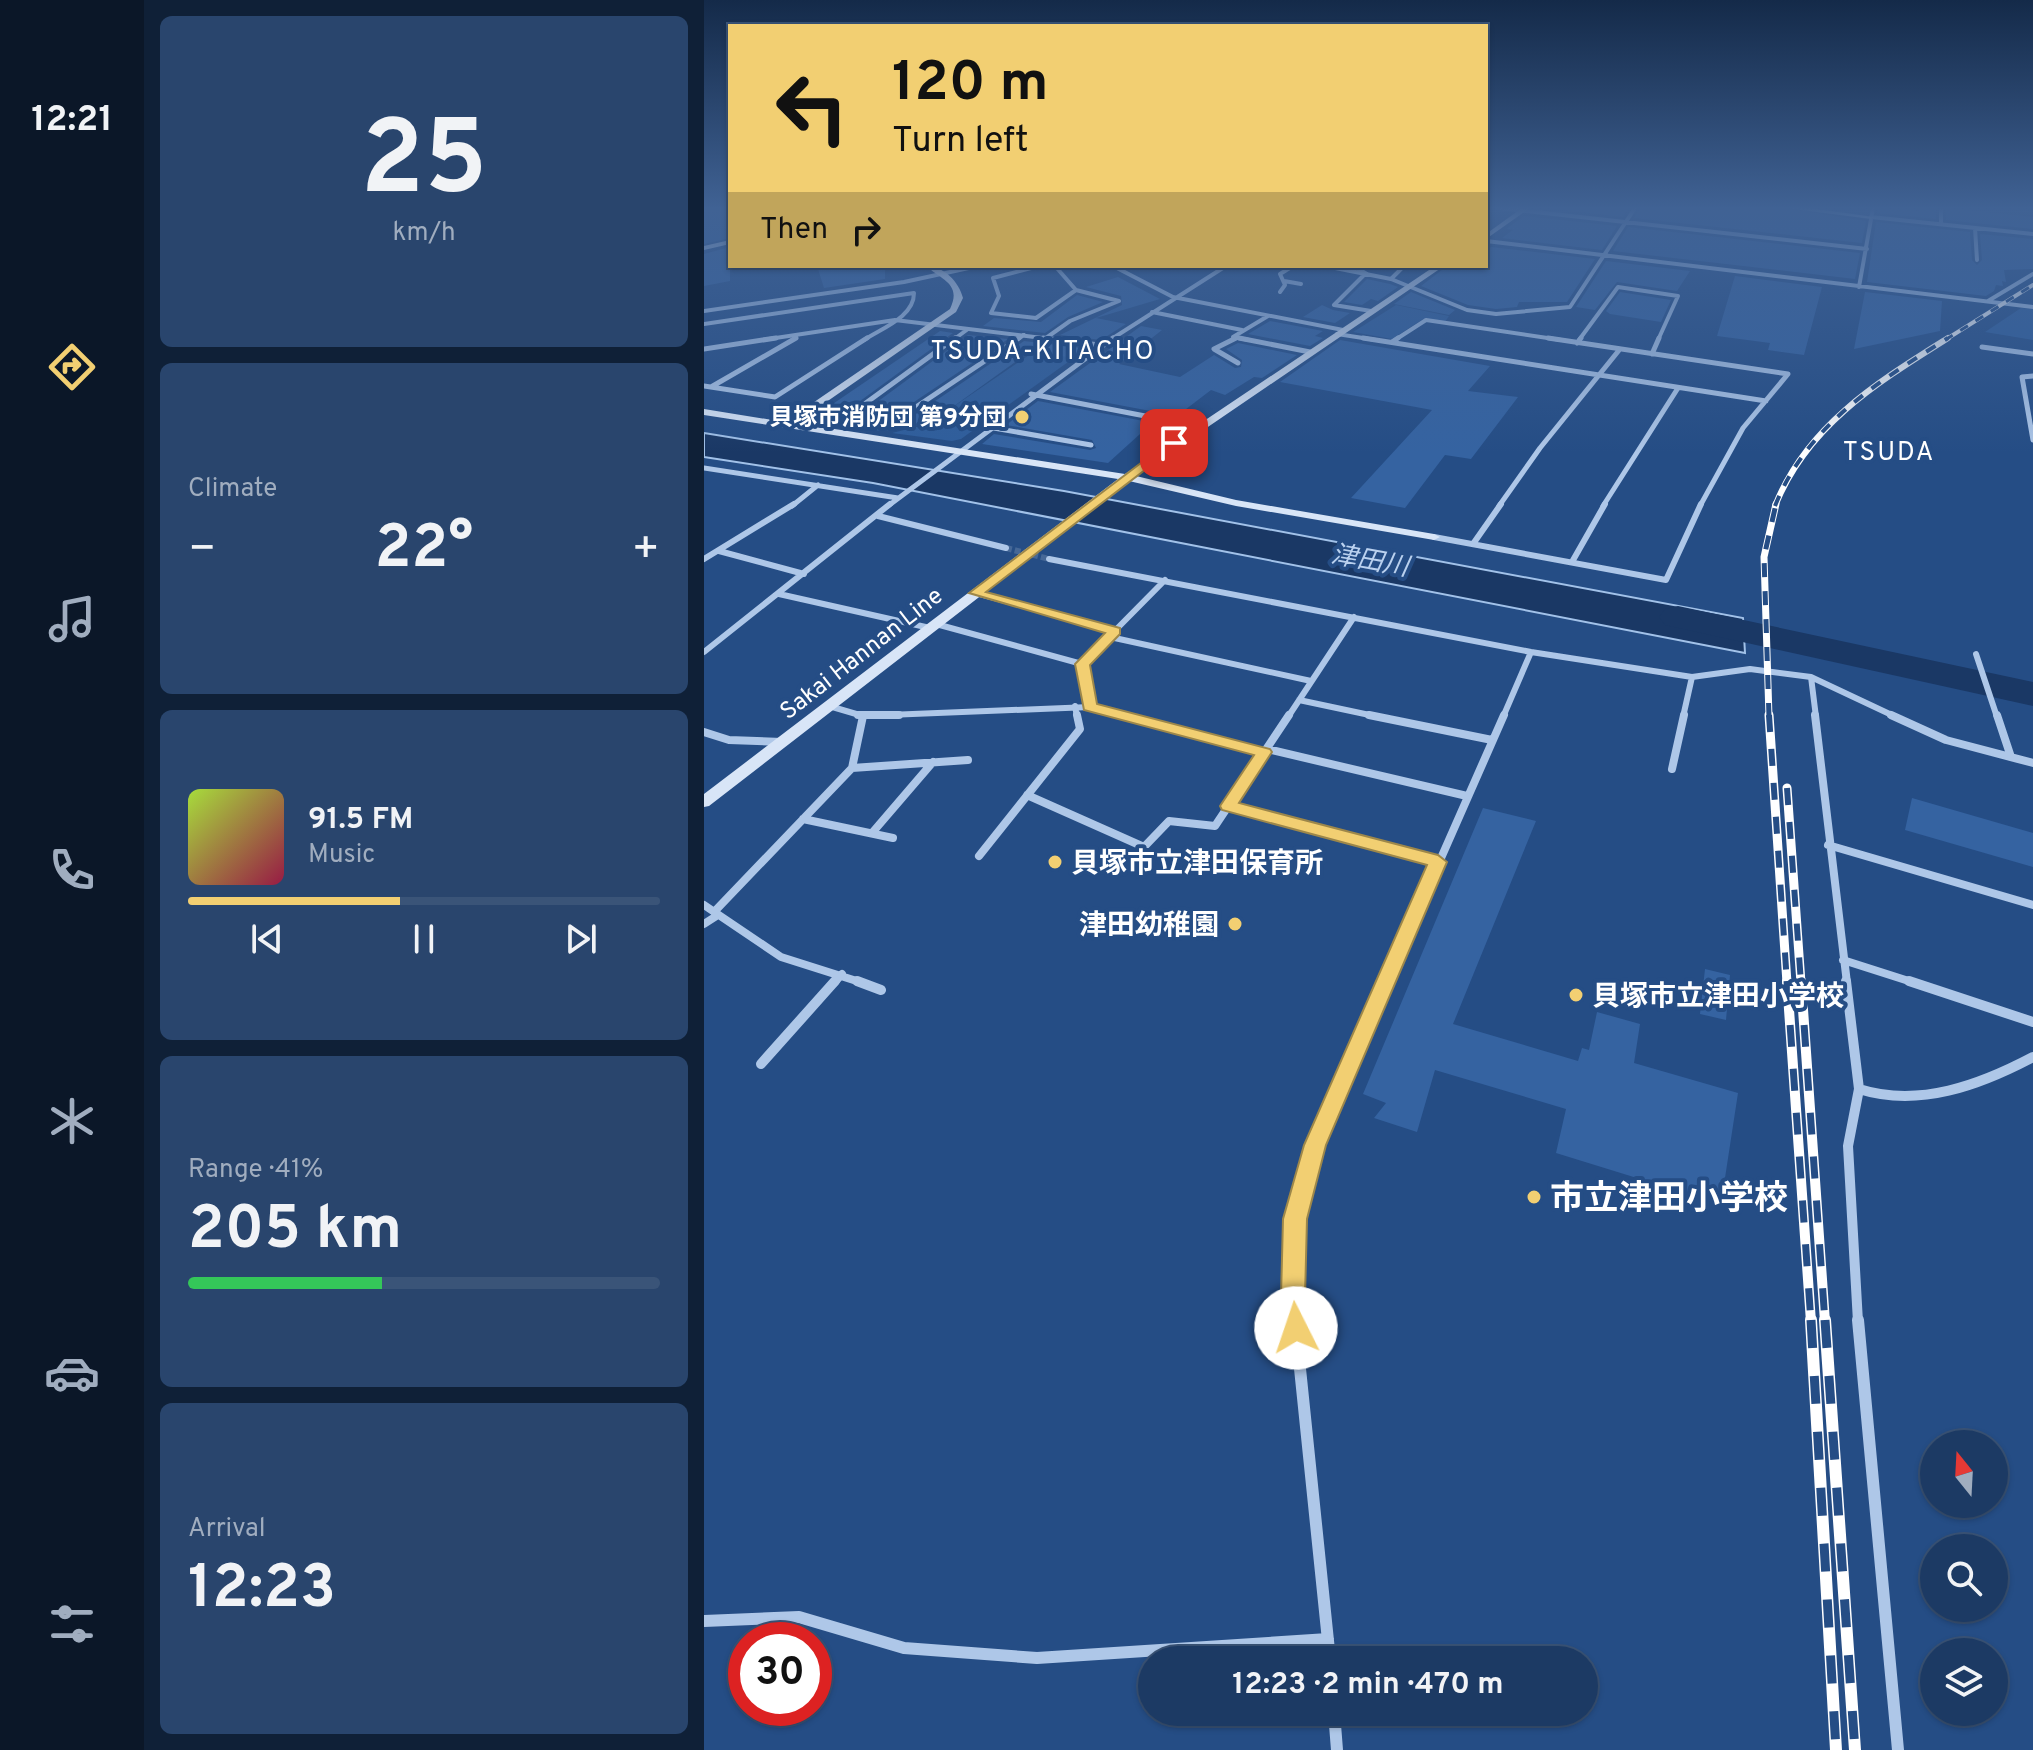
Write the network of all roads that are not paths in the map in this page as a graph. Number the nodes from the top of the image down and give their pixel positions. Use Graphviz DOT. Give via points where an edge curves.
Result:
graph roads {
  1 [pos="842,290"];
  2 [pos="957,290"];
  3 [pos="1000,290"];
  4 [pos="1076,290"];
  5 [pos="1159,290"];
  6 [pos="1186,290"];
  7 [pos="1349,290"];
  8 [pos="1403,290"];
  9 [pos="1414,290"];
  10 [pos="1582,290"];
  11 [pos="1616,290"];
  12 [pos="1636,290"];
  13 [pos="1882,290"];
  14 [pos="2008,290"];
  15 [pos="1173,297"];
  16 [pos="1988,302"];
  17 [pos="2032,306"];
  18 [pos="704,311"];
  19 [pos="1371,311"];
  20 [pos="1152,312"];
  21 [pos="1268,315"];
  22 [pos="895,320"];
  23 [pos="704,324"];
  24 [pos="936,325"];
  25 [pos="968,329"];
  26 [pos="1242,330"];
  27 [pos="1340,332"];
  28 [pos="802,334"];
  29 [pos="1024,335"];
  30 [pos="1046,338"];
  31 [pos="1236,338"];
  32 [pos="1392,342"];
  33 [pos="1577,343"];
  34 [pos="1100,345"];
  35 [pos="1982,347"];
  36 [pos="704,349"];
  37 [pos="1620,349"];
  38 [pos="1310,352"];
  39 [pos="1652,354"];
  40 [pos="2033,354"];
  41 [pos="1238,363"];
  42 [pos="1598,375"];
  43 [pos="2033,376"];
  44 [pos="707,387"];
  45 [pos="1678,388"];
  46 [pos="1031,394"];
  47 [pos="1766,401"];
  48 [pos="704,412"];
  49 [pos="787,425"];
  50 [pos="1197,426"];
  51 [pos="988,427"];
  52 [pos="2033,440"];
  53 [pos="1091,445"];
  54 [pos="957,450"];
  55 [pos="704,468"];
  56 [pos="1127,477"];
  57 [pos="818,485"];
  58 [pos="899,497"];
  59 [pos="878,516"];
  60 [pos="1434,537"];
  61 [pos="1473,544"];
  62 [pos="1006,548"];
  63 [pos="719,551"];
  64 [pos="704,559"];
  65 [pos="1049,559"];
  66 [pos="1572,562"];
  67 [pos="804,574"];
  68 [pos="1165,580"];
  69 [pos="976,593"];
  70 [pos="779,594"];
  71 [pos="1354,617"];
  72 [pos="933,626"];
  73 [pos="1113,634"];
  74 [pos="704,652"];
  75 [pos="1531,652"];
  76 [pos="1976,654"];
  77 [pos="1082,664"];
  78 [pos="1692,677"];
  79 [pos="1811,677"];
  80 [pos="1311,681"];
  81 [pos="1299,700"];
  82 [pos="829,706"];
  83 [pos="1075,706"];
  84 [pos="1090,707"];
  85 [pos="863,716"];
  86 [pos="704,732"];
  87 [pos="1492,740"];
  88 [pos="782,742"];
  89 [pos="1265,750"];
  90 [pos="2011,757"];
  91 [pos="968,760"];
  92 [pos="933,762"];
  93 [pos="2033,763"];
  94 [pos="852,768"];
  95 [pos="1672,769"];
  96 [pos="1027,795"];
  97 [pos="1467,796"];
  98 [pos="704,802"];
  99 [pos="1228,806"];
  100 [pos="803,819"];
  101 [pos="872,833"];
  102 [pos="893,838"];
  103 [pos="1828,845"];
  104 [pos="979,856"];
  105 [pos="1438,862"];
  106 [pos="704,905"];
  107 [pos="2033,905"];
  108 [pos="716,913"];
  109 [pos="704,924"];
  110 [pos="1843,960"];
  111 [pos="842,974"];
  112 [pos="881,990"];
  113 [pos="2033,1022"];
  114 [pos="2033,1057"];
  115 [pos="761,1064"];
  116 [pos="1859,1089"];
  117 [pos="704,1621"];
  118 [pos="1328,1639"];
  119 [pos="1329,1646"];
  120 [pos="1335,1726"];
  121 [pos="1337,1750"];
  122 [pos="1898,1750"];
  1 -- 18 [label="street"];
  2 -- 24 [label="street" via="953,310"];
  3 -- 4 [label="street" via="991,313 1036,318"];
  4 -- 30 [label="street" via="1119,301 1070,321"];
  5 -- 15 [label="street"];
  6 -- 15 [label="street"];
  7 -- 19 [label="street" via="1334,305"];
  8 -- 19 [label="street, Sakai Hannan Line"];
  9 -- 10 [label="street" via="1467,310 1496,314 1570,307"];
  11 -- 33 [label="street"];
  12 -- 39 [label="street" via="1678,296"];
  13 -- 16 [label="street"];
  14 -- 16 [label="street"];
  15 -- 20 [label="street"];
  15 -- 21 [label="street"];
  16 -- 17 [label="street"];
  19 -- 27 [label="street, Sakai Hannan Line"];
  20 -- 26 [label="street"];
  20 -- 34 [label="street"];
  21 -- 26 [label="street"];
  21 -- 27 [label="street"];
  22 -- 23 [label="street" via="908,312 914,293"];
  22 -- 24 [label="street"];
  22 -- 28 [label="street"];
  22 -- 44 [label="street" via="775,397"];
  24 -- 25 [label="street"];
  24 -- 49 [label="street"];
  25 -- 29 [label="street"];
  25 -- 29 [label="street" via="859,408 862,412 889,417 910,411"];
  26 -- 31 [label="street"];
  27 -- 32 [label="street"];
  27 -- 38 [label="street, Sakai Hannan Line"];
  28 -- 36 [label="street"];
  28 -- 44 [label="street"];
  29 -- 30 [label="street"];
  30 -- 34 [label="street"];
  31 -- 38 [label="street"];
  31 -- 41 [label="street" via="1214,349"];
  32 -- 33 [label="street" via="1426,320"];
  32 -- 42 [label="street"];
  33 -- 37 [label="street"];
  34 -- 46 [label="street"];
  35 -- 40 [label="street"];
  37 -- 39 [label="street"];
  37 -- 42 [label="street"];
  38 -- 50 [label="street, Sakai Hannan Line"];
  39 -- 47 [label="street" via="1788,374"];
  42 -- 45 [label="street"];
  42 -- 61 [label="street"];
  43 -- 52 [label="street" via="2022,377"];
  45 -- 47 [label="street"];
  45 -- 66 [label="street"];
  46 -- 50 [label="street"];
  46 -- 51 [label="street"];
  47 -- 66 [label="street" via="1743,428 1707,490 1666,580"];
  48 -- 49 [label="street"];
  49 -- 54 [label="street"];
  50 -- 56 [label="street, Sakai Hannan Line"];
  51 -- 53 [label="street"];
  51 -- 54 [label="street"];
  54 -- 56 [label="street"];
  54 -- 58 [label="street"];
  55 -- 57 [label="street"];
  56 -- 60 [label="street" via="1236,503"];
  56 -- 69 [label="street, Sakai Hannan Line"];
  57 -- 58 [label="street"];
  57 -- 63 [label="street"];
  58 -- 59 [label="street"];
  59 -- 62 [label="street"];
  59 -- 67 [label="street"];
  60 -- 61 [label="street"];
  61 -- 66 [label="street"];
  63 -- 64 [label="street"];
  63 -- 67 [label="street"];
  65 -- 68 [label="street"];
  67 -- 70 [label="street"];
  68 -- 71 [label="street"];
  68 -- 73 [label="street"];
  69 -- 72 [label="street, Sakai Hannan Line"];
  69 -- 73 [label="street"];
  70 -- 72 [label="street"];
  70 -- 74 [label="street"];
  71 -- 75 [label="street"];
  71 -- 80 [label="street"];
  72 -- 77 [label="street"];
  72 -- 82 [label="street, Sakai Hannan Line"];
  73 -- 77 [label="street"];
  73 -- 80 [label="street"];
  75 -- 78 [label="street"];
  75 -- 87 [label="street"];
  76 -- 90 [label="street"];
  77 -- 84 [label="street"];
  78 -- 79 [label="street" via="1750,669"];
  78 -- 95 [label="street"];
  79 -- 90 [label="street" via="1946,740"];
  79 -- 103 [label="street"];
  80 -- 81 [label="street"];
  81 -- 87 [label="street"];
  81 -- 89 [label="street"];
  82 -- 85 [label="street"];
  82 -- 88 [label="street, Sakai Hannan Line"];
  83 -- 84 [label="street"];
  83 -- 85 [label="street"];
  83 -- 96 [label="street" via="1080,729"];
  84 -- 89 [label="street"];
  85 -- 94 [label="street"];
  86 -- 88 [label="street" via="729,740"];
  87 -- 97 [label="street"];
  88 -- 98 [label="street, Sakai Hannan Line"];
  89 -- 97 [label="street"];
  89 -- 99 [label="street"];
  90 -- 93 [label="street"];
  91 -- 92 [label="street"];
  92 -- 94 [label="street"];
  92 -- 101 [label="street"];
  94 -- 100 [label="street"];
  96 -- 99 [label="street" via="1144,847 1169,821 1215,826"];
  96 -- 104 [label="street"];
  97 -- 105 [label="street"];
  99 -- 105 [label="street"];
  100 -- 101 [label="street"];
  100 -- 108 [label="street"];
  101 -- 102 [label="street"];
  103 -- 107 [label="street"];
  103 -- 110 [label="street"];
  105 -- 118 [label="street" via="1315,1145 1295,1219 1293,1297"];
  106 -- 108 [label="street"];
  108 -- 109 [label="street"];
  108 -- 111 [label="street" via="784,958"];
  110 -- 113 [label="street"];
  110 -- 116 [label="street"];
  111 -- 112 [label="street"];
  111 -- 115 [label="street"];
  114 -- 116 [label="street" via="2004,1073 1928,1094 1889,1097"];
  116 -- 122 [label="street" via="1848,1146 1850,1193"];
  117 -- 118 [label="street" via="799,1617 904,1648 1037,1658"];
  118 -- 119 [label="street"];
  120 -- 121 [label="street"];
}
